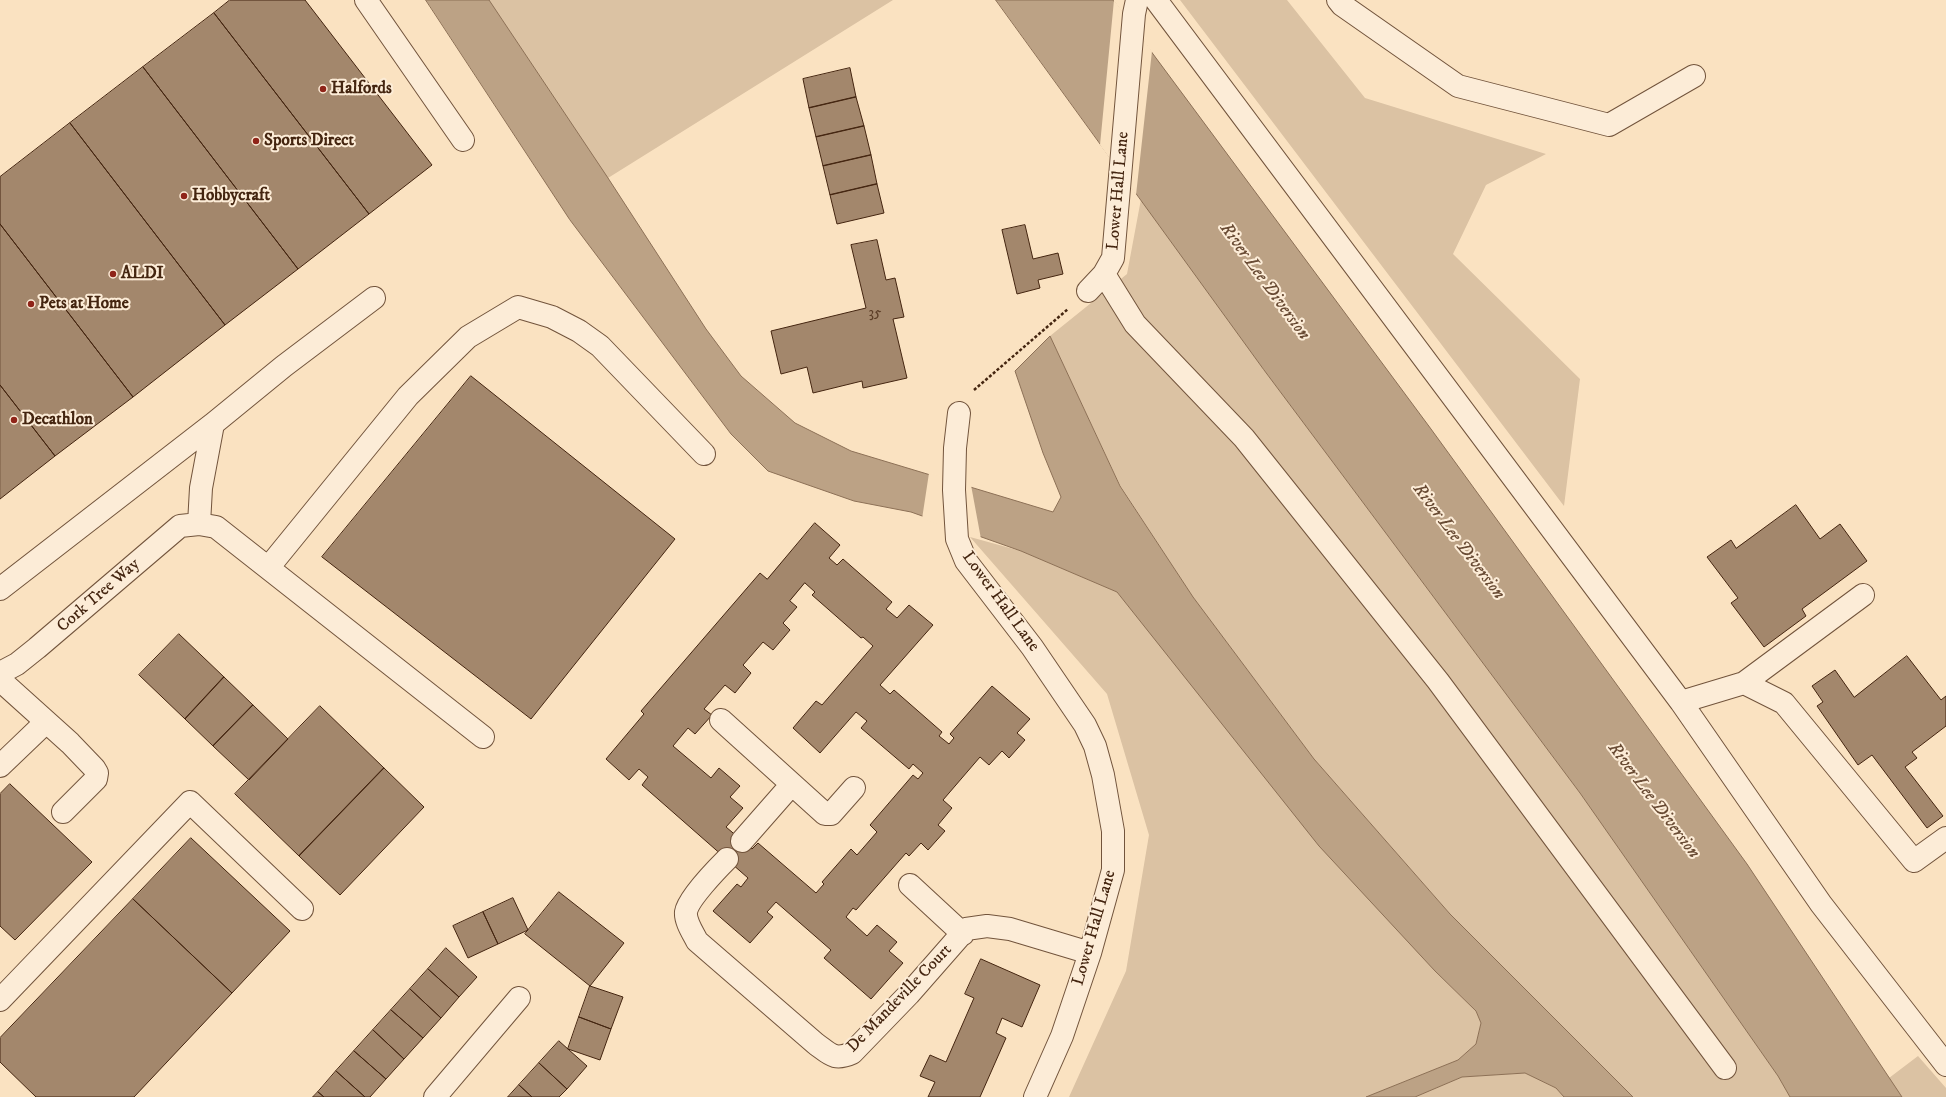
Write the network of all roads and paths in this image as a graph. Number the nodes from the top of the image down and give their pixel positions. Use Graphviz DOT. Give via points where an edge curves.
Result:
graph roads {
  1 [pos="366,0"];
  2 [pos="1156,0"];
  3 [pos="1338,0"];
  4 [pos="1135,7"];
  5 [pos="1694,76"];
  6 [pos="463,140"];
  7 [pos="1104,274"];
  8 [pos="1088,291"];
  9 [pos="374,298"];
  10 [pos="959,413"];
  11 [pos="213,424"];
  12 [pos="704,454"];
  13 [pos="199,524"];
  14 [pos="268,568"];
  15 [pos="0,589"];
  16 [pos="1863,595"];
  17 [pos="0,673"];
  18 [pos="0,680"];
  19 [pos="1744,683"];
  20 [pos="1681,702"];
  21 [pos="721,720"];
  22 [pos="46,722"];
  23 [pos="483,737"];
  24 [pos="0,766"];
  25 [pos="792,784"];
  26 [pos="854,788"];
  27 [pos="63,812"];
  28 [pos="1946,838"];
  29 [pos="742,841"];
  30 [pos="726,859"];
  31 [pos="910,885"];
  32 [pos="302,909"];
  33 [pos="963,934"];
  34 [pos="1090,953"];
  35 [pos="519,998"];
  36 [pos="0,1000"];
  37 [pos="1946,1065"];
  38 [pos="1725,1068"];
  39 [pos="435,1097"];
  40 [pos="1035,1097"];
  1 -- 6 [label="street"];
  2 -- 20 [label="street"];
  3 -- 5 [label="street" via="1458,86 1609,125"];
  4 -- 7 [label="street, Lower Hall Lane" via="1112,258"];
  7 -- 8 [label="street, Lower Hall Lane"];
  7 -- 38 [label="street" via="1135,324 1244,438 1438,681"];
  8 -- 10 [label="path" via="964,399"];
  9 -- 11 [label="street"];
  10 -- 34 [label="street, Lower Hall Lane" via="954,477 957,539 966,561 1032,647 1085,725 1095,746 1103,775 1112,831 1114,870"];
  11 -- 13 [label="street" via="201,488"];
  11 -- 15 [label="street"];
  12 -- 14 [label="street" via="600,346 552,317 518,307 468,337 408,396"];
  13 -- 14 [label="street, Cork Tree Way" via="216,527"];
  13 -- 17 [label="street, Cork Tree Way" via="180,526 37,648 17,664"];
  14 -- 23 [label="street, Cork Tree Way"];
  16 -- 19 [label="street"];
  18 -- 22 [label="street"];
  19 -- 20 [label="street"];
  19 -- 28 [label="street" via="1784,703 1914,861"];
  20 -- 37 [label="street" via="1821,904"];
  21 -- 25 [label="street"];
  22 -- 24 [label="street"];
  22 -- 27 [label="street" via="70,743 97,774 96,779"];
  25 -- 26 [label="street" via="825,814 831,814"];
  25 -- 29 [label="street"];
  30 -- 33 [label="street, De Mandeville Court" via="690,901 686,912 688,924 697,942 832,1055 841,1058 852,1053"];
  31 -- 33 [label="street"];
  32 -- 36 [label="street" via="190,802"];
  33 -- 34 [label="street, De Mandeville Court" via="966,930 987,926 1010,929"];
  34 -- 40 [label="street, Lower Hall Lane" via="1062,1036"];
  35 -- 39 [label="street"];
}
